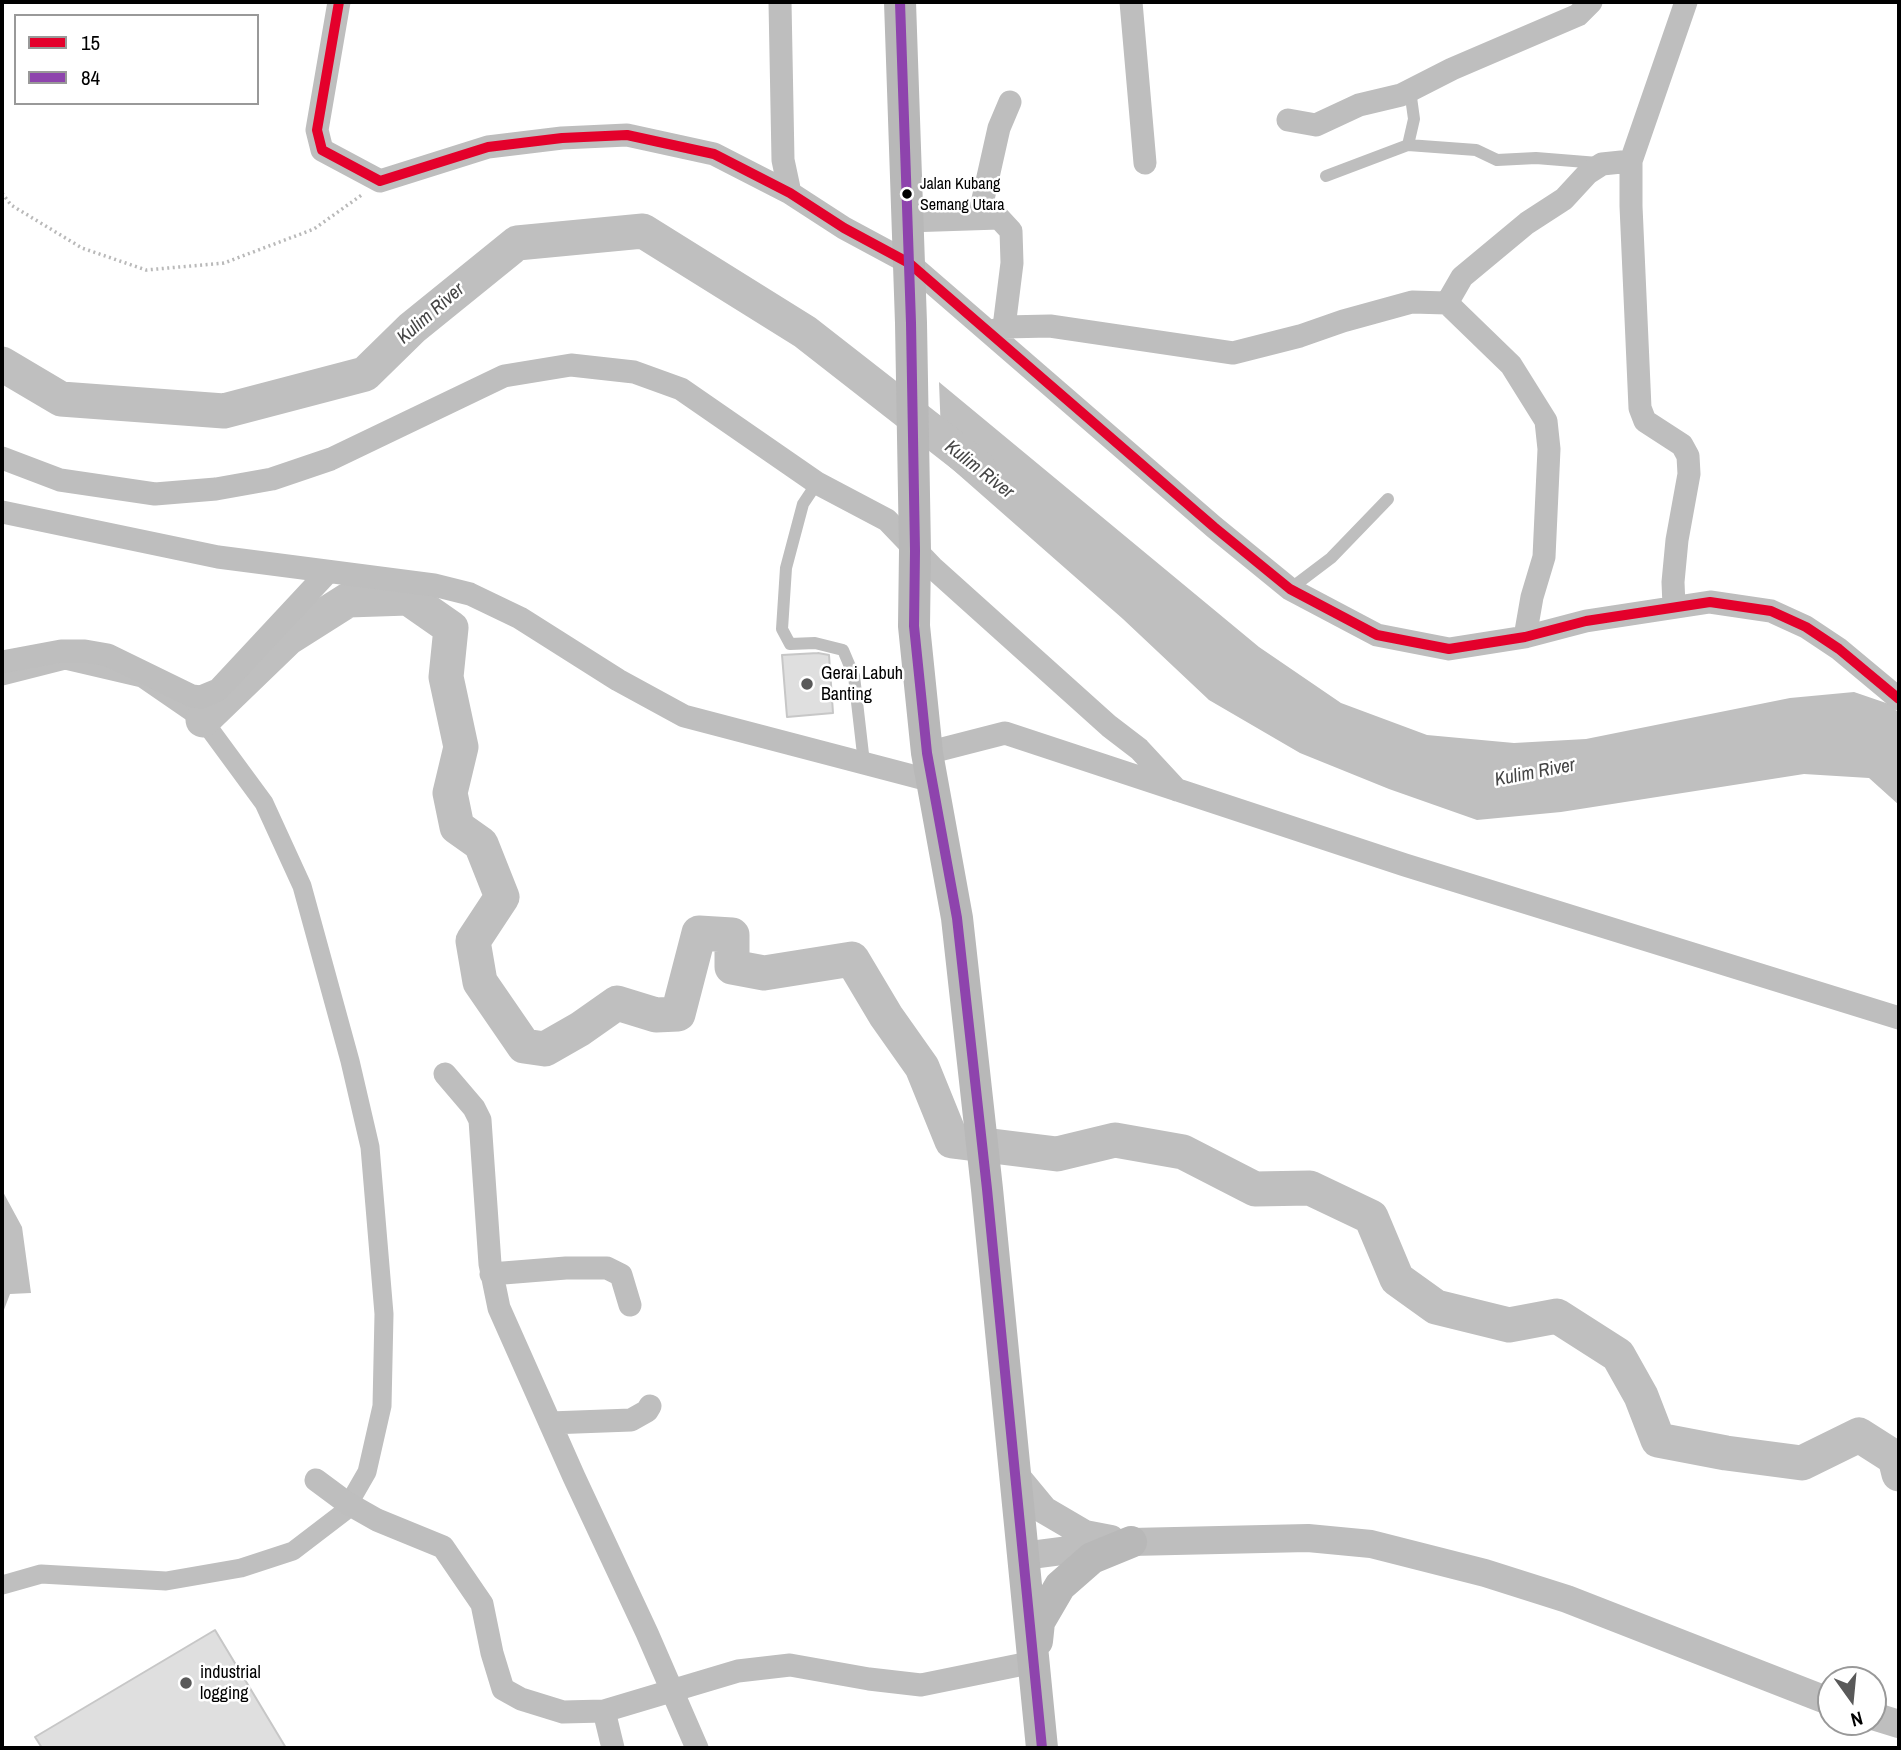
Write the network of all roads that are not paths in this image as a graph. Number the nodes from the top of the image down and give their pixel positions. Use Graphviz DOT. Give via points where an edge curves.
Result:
graph roads {
  1 [pos="339,2"];
  2 [pos="780,2"];
  3 [pos="900,2"];
  4 [pos="1131,2"];
  5 [pos="1591,2"];
  6 [pos="1686,2"];
  7 [pos="1410,90"];
  8 [pos="1010,102"];
  9 [pos="1288,120"];
  10 [pos="1408,145"];
  11 [pos="1631,160"];
  12 [pos="1145,163"];
  13 [pos="1602,164"];
  14 [pos="1326,176"];
  15 [pos="789,193"];
  16 [pos="979,217"];
  17 [pos="907,221"];
  18 [pos="909,263"];
  19 [pos="1447,303"];
  20 [pos="997,330"];
  21 [pos="2,458"];
  22 [pos="817,483"];
  23 [pos="1388,499"];
  24 [pos="2,512"];
  25 [pos="915,551"];
  26 [pos="328,572"];
  27 [pos="1290,589"];
  28 [pos="1674,606"];
  29 [pos="1525,637"];
  30 [pos="2,662"];
  31 [pos="1899,699"];
  32 [pos="864,763"];
  33 [pos="930,767"];
  34 [pos="1177,790"];
  35 [pos="1899,1018"];
  36 [pos="446,1074"];
  37 [pos="491,1273"];
  38 [pos="630,1304"];
  39 [pos="650,1406"];
  40 [pos="550,1423"];
  41 [pos="1015,1475"];
  42 [pos="316,1480"];
  43 [pos="1131,1542"];
  44 [pos="1023,1556"];
  45 [pos="1034,1662"];
  46 [pos="672,1692"];
  47 [pos="1817,1697"];
  48 [pos="604,1711"];
  49 [pos="613,1748"];
  50 [pos="696,1748"];
  51 [pos="1042,1748"];
  1 -- 15 [label="street" via="317,130 322,150 380,181 488,147 626,135 714,154"];
  2 -- 15 [label="street" via="783,160"];
  3 -- 17 [label="main road"];
  4 -- 12 [label="street"];
  5 -- 7 [label="street" via="1578,15"];
  6 -- 11 [label="street"];
  7 -- 9 [label="street" via="1359,105 1316,125"];
  7 -- 10 [label="lane" via="1414,119"];
  8 -- 16 [label="street" via="999,128"];
  10 -- 13 [label="lane" via="1476,150 1497,160"];
  10 -- 14 [label="lane"];
  11 -- 13 [label="street"];
  11 -- 28 [label="street" via="1640,408 1645,421 1682,445 1688,456"];
  13 -- 19 [label="street" via="1564,200 1527,223 1462,277"];
  15 -- 18 [label="street"];
  16 -- 17 [label="street"];
  16 -- 20 [label="street" via="999,218 1011,231 1012,263"];
  17 -- 18 [label="main road"];
  18 -- 20 [label="street"];
  18 -- 25 [label="main road"];
  19 -- 20 [label="street" via="1412,302 1233,353 1050,326"];
  19 -- 29 [label="street" via="1511,365 1546,421 1544,557"];
  20 -- 27 [label="street" via="1214,527"];
  21 -- 22 [label="street" via="60,480 155,494 216,489 272,479 331,459 504,376 571,365 634,372 681,389"];
  22 -- 25 [label="street" via="887,520"];
  22 -- 32 [label="lane" via="803,504 786,568 782,629 790,644 815,643 843,650 854,676"];
  23 -- 27 [label="lane" via="1331,558"];
  24 -- 26 [label="street" via="218,557"];
  25 -- 33 [label="main road" via="914,626"];
  25 -- 34 [label="street" via="1139,749"];
  26 -- 30 [label="street" via="218,690 201,697 108,655 61,652"];
  26 -- 32 [label="street" via="470,594 520,618 684,716"];
  27 -- 29 [label="street" via="1377,635 1449,649"];
  28 -- 29 [label="street"];
  28 -- 31 [label="street" via="1710,602 1771,611 1806,626"];
  32 -- 33 [label="street"];
  33 -- 34 [label="street" via="1005,733"];
  33 -- 41 [label="main road" via="957,918"];
  34 -- 35 [label="street"];
  36 -- 37 [label="street" via="480,1120"];
  37 -- 38 [label="street" via="607,1268 621,1275"];
  37 -- 40 [label="street" via="499,1308"];
  39 -- 40 [label="street" via="631,1420"];
  40 -- 46 [label="street"];
  41 -- 43 [label="street" via="1044,1510 1085,1534"];
  41 -- 44 [label="main road"];
  42 -- 48 [label="street" via="377,1520 443,1547 482,1604 503,1689 563,1712"];
  43 -- 44 [label="street"];
  43 -- 45 [label="main road" via="1092,1558 1060,1586 1039,1622"];
  43 -- 47 [label="street" via="1308,1538 1371,1544 1567,1599"];
  44 -- 45 [label="main road"];
  45 -- 46 [label="street" via="921,1685 790,1665 738,1671"];
  45 -- 51 [label="main road"];
  46 -- 48 [label="street"];
  46 -- 50 [label="street"];
  48 -- 49 [label="street"];
}
